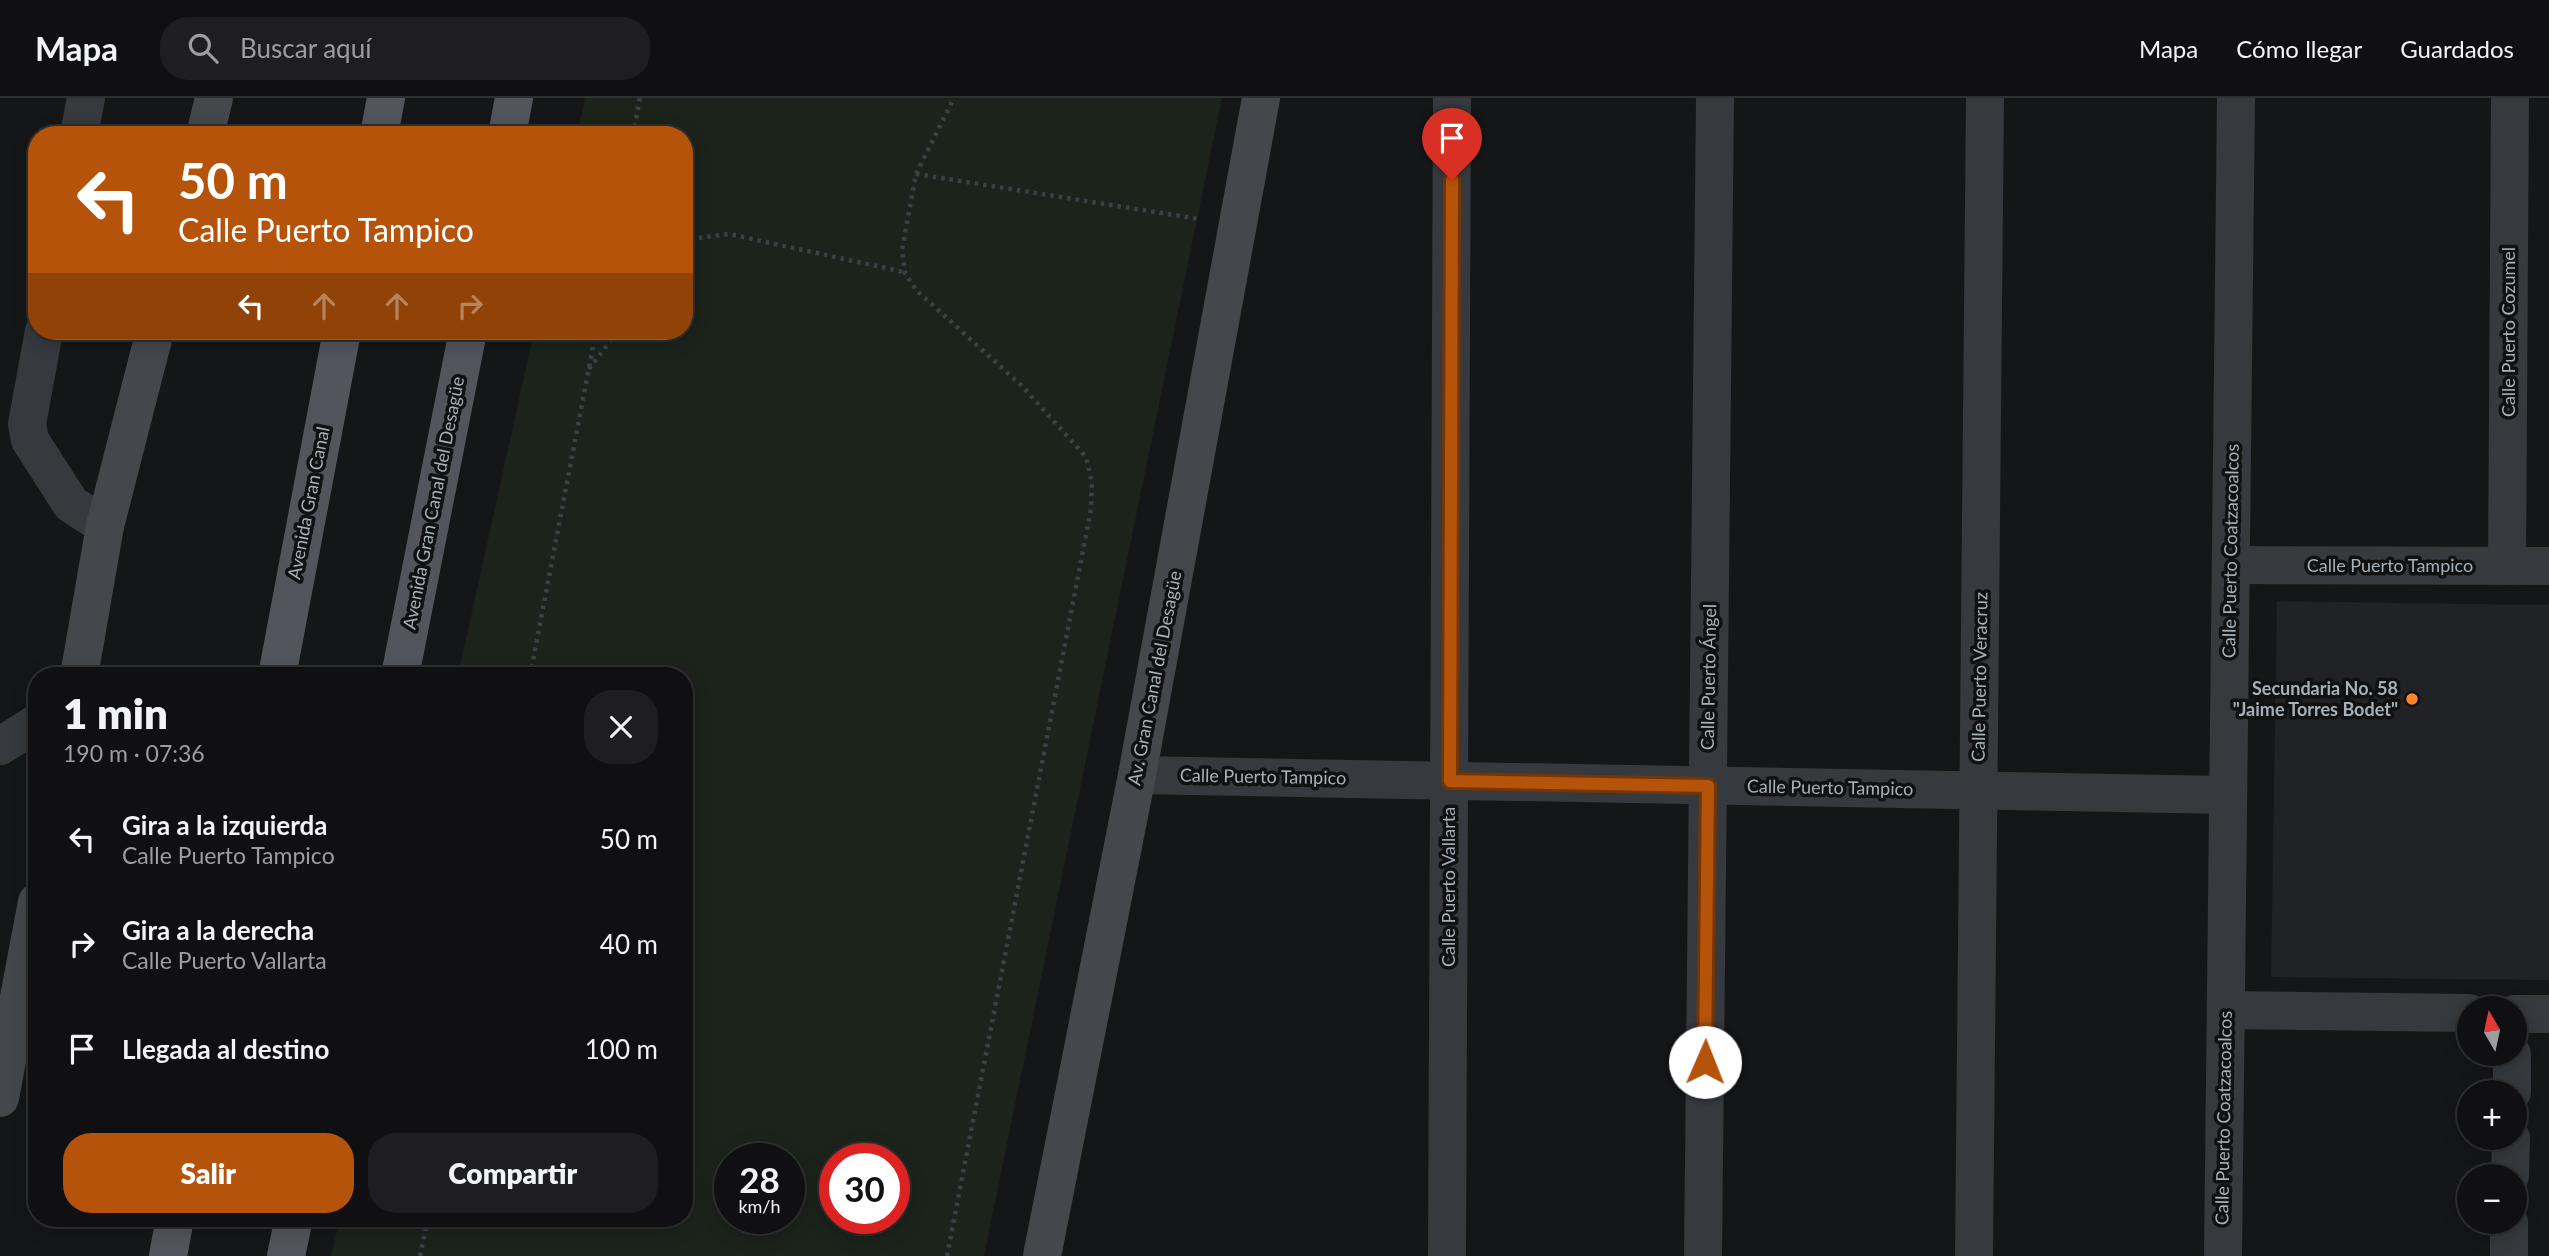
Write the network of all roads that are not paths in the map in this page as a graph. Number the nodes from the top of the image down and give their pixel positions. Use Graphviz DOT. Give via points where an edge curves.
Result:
graph roads {
  1 [pos="86,98"];
  2 [pos="214,98"];
  3 [pos="386,98"];
  4 [pos="514,98"];
  5 [pos="1261,98"];
  6 [pos="1452,98"];
  7 [pos="1715,98"];
  8 [pos="1985,98"];
  9 [pos="2236,98"];
  10 [pos="2510,98"];
  11 [pos="81,126"];
  12 [pos="207,126"];
  13 [pos="381,126"];
  14 [pos="509,126"];
  15 [pos="42,340"];
  16 [pos="153,340"];
  17 [pos="340,340"];
  18 [pos="466,340"];
  19 [pos="105,526"];
  20 [pos="2231,565"];
  21 [pos="2507,566"];
  22 [pos="2549,566"];
  23 [pos="81,667"];
  24 [pos="279,667"];
  25 [pos="402,667"];
  26 [pos="28,729"];
  27 [pos="0,746"];
  28 [pos="1137,775"];
  29 [pos="1450,781"];
  30 [pos="1708,786"];
  31 [pos="1979,790"];
  32 [pos="2228,794"];
  33 [pos="28,950"];
  34 [pos="2225,1010"];
  35 [pos="2457,1013"];
  36 [pos="2527,1014"];
  37 [pos="2549,1014"];
  38 [pos="0,1098"];
  39 [pos="173,1227"];
  40 [pos="292,1227"];
  41 [pos="2510,1234"];
  42 [pos="168,1256"];
  43 [pos="286,1256"];
  44 [pos="1042,1256"];
  45 [pos="1447,1256"];
  46 [pos="1703,1256"];
  47 [pos="1974,1256"];
  48 [pos="2222,1256"];
  49 [pos="2509,1256"];
  1 -- 11 [label="street"];
  2 -- 12 [label="street"];
  3 -- 13 [label="main road"];
  4 -- 14 [label="main road"];
  5 -- 28 [label="street, Av. Gran Canal del Desagüe"];
  6 -- 29 [label="street, Calle Puerto Vallarta"];
  7 -- 30 [label="street, Calle Puerto Ángel"];
  8 -- 31 [label="street, Calle Puerto Veracruz"];
  9 -- 20 [label="street, Calle Puerto Coatzacoalcos"];
  10 -- 21 [label="street, Calle Puerto Cozumel"];
  15 -- 19 [label="street" via="27,424 30,440 71,503"];
  16 -- 19 [label="street"];
  17 -- 24 [label="main road, Avenida Gran Canal"];
  18 -- 25 [label="main road, Avenida Gran Canal del Desagüe"];
  19 -- 23 [label="street"];
  20 -- 21 [label="street, Calle Puerto Tampico"];
  20 -- 32 [label="street, Calle Puerto Coatzacoalcos"];
  21 -- 22 [label="street, Calle Puerto Tampico"];
  26 -- 27 [label="street"];
  28 -- 29 [label="street, Calle Puerto Tampico"];
  28 -- 44 [label="street, Av. Gran Canal del Desagüe"];
  29 -- 30 [label="street, Calle Puerto Tampico"];
  29 -- 45 [label="street, Calle Puerto Vallarta"];
  30 -- 31 [label="street, Calle Puerto Tampico"];
  30 -- 46 [label="street, Calle Puerto Ángel"];
  31 -- 32 [label="street, Calle Puerto Tampico"];
  31 -- 47 [label="street, Calle Puerto Veracruz"];
  32 -- 34 [label="street, Calle Puerto Coatzacoalcos"];
  33 -- 38 [label="street"];
  34 -- 35 [label="street"];
  34 -- 48 [label="street, Calle Puerto Coatzacoalcos"];
  36 -- 37 [label="street"];
  39 -- 42 [label="main road"];
  40 -- 43 [label="main road"];
  41 -- 49 [label="street"];
}
